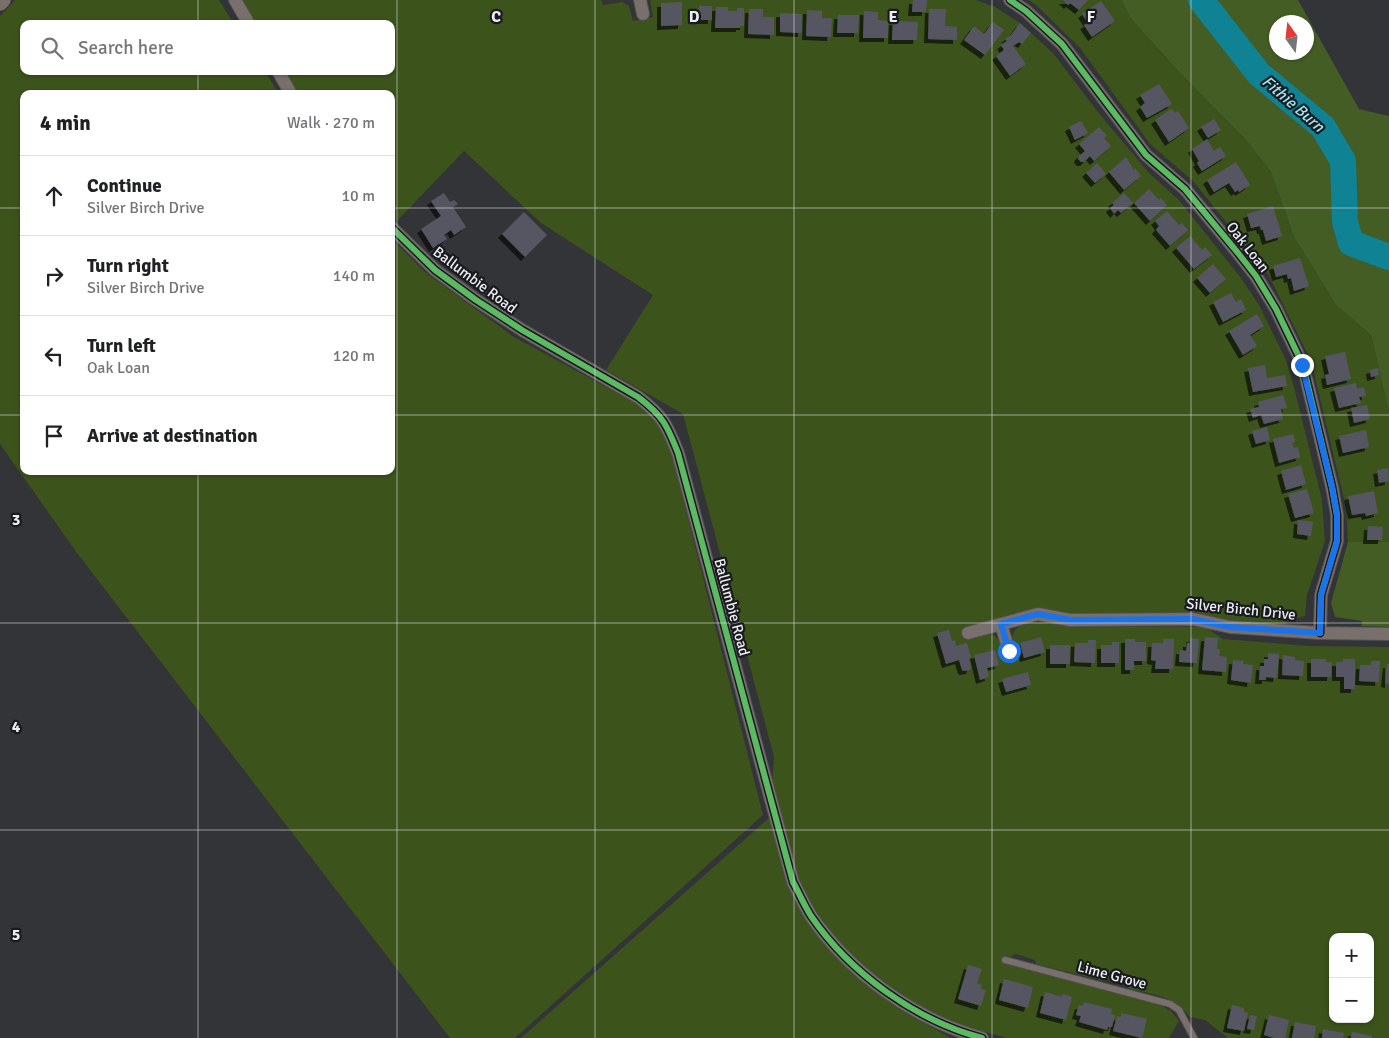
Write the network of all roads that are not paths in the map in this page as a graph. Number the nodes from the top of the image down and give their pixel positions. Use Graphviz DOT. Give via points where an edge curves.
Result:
graph roads {
  1 [pos="3,0"];
  2 [pos="235,0"];
  3 [pos="640,0"];
  4 [pos="1010,0"];
  5 [pos="0,3"];
  6 [pos="643,14"];
  7 [pos="247,20"];
  8 [pos="280,75"];
  9 [pos="289,90"];
  10 [pos="395,231"];
  11 [pos="1001,624"];
  12 [pos="968,632"];
  13 [pos="1320,633"];
  14 [pos="1389,634"];
  15 [pos="1009,651"];
  16 [pos="1005,960"];
  17 [pos="982,1038"];
  18 [pos="1194,1038"];
  1 -- 5 [label="street"];
  2 -- 7 [label="street"];
  3 -- 6 [label="street"];
  4 -- 13 [label="street, Oak Loan" via="1062,44 1146,155 1185,188 1238,253 1276,309 1302,365 1337,515 1337,541 1321,595"];
  8 -- 9 [label="street"];
  10 -- 17 [label="street, Ballumbie Road" via="435,270 476,300 638,397 668,426 678,453 793,882 810,915 846,958 873,981 922,1015 959,1032"];
  11 -- 12 [label="street, Silver Birch Drive"];
  11 -- 13 [label="street, Silver Birch Drive" via="1038,614 1070,620 1192,619 1230,627"];
  11 -- 15 [label="street"];
  13 -- 14 [label="street, Silver Birch Drive"];
  16 -- 18 [label="lane, Lime Grove" via="1170,1004 1182,1015"];
}
